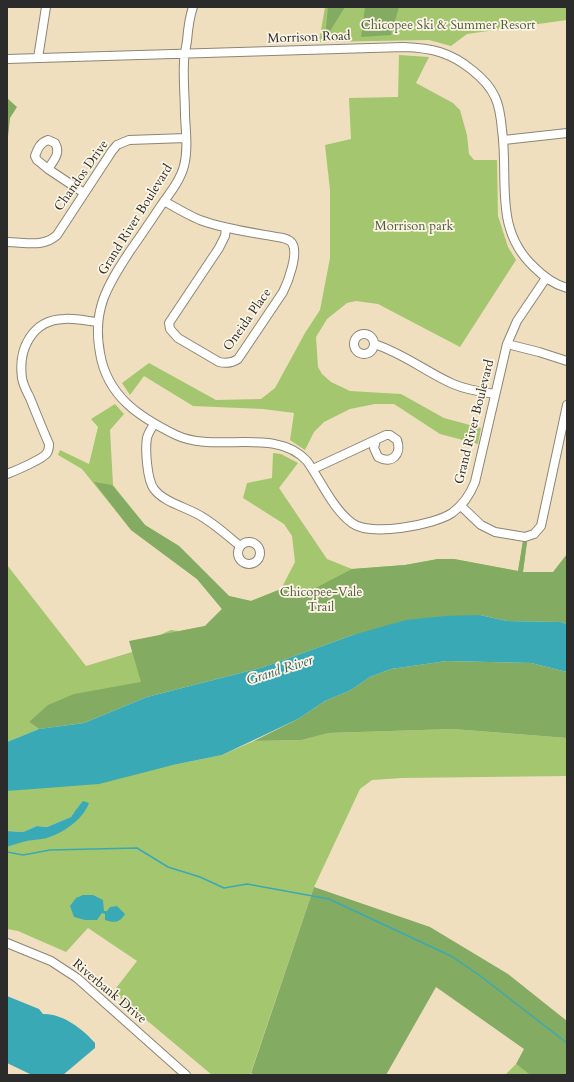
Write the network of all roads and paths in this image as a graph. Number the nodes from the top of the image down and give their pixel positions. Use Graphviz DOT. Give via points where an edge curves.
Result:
graph roads {
  1 [pos="46,7"];
  2 [pos="193,7"];
  3 [pos="185,54"];
  4 [pos="38,58"];
  5 [pos="7,59"];
  6 [pos="567,133"];
  7 [pos="186,138"];
  8 [pos="504,140"];
  9 [pos="48,169"];
  10 [pos="84,193"];
  11 [pos="164,201"];
  12 [pos="226,228"];
  13 [pos="7,242"];
  14 [pos="546,278"];
  15 [pos="567,288"];
  16 [pos="98,322"];
  17 [pos="374,344"];
  18 [pos="507,344"];
  19 [pos="567,361"];
  20 [pos="495,394"];
  21 [pos="567,405"];
  22 [pos="154,424"];
  23 [pos="376,440"];
  24 [pos="313,469"];
  25 [pos="7,474"];
  26 [pos="461,506"];
  27 [pos="240,546"];
  28 [pos="7,943"];
  29 [pos="186,1075"];
  1 -- 4 [label="street"];
  2 -- 3 [label="street, Grand River Boulevard"];
  3 -- 4 [label="street, Morrison Road"];
  3 -- 7 [label="street, Grand River Boulevard"];
  3 -- 8 [label="street, Morrison Road" via="427,48 455,58 484,81 499,108"];
  4 -- 5 [label="street, Morrison Road"];
  6 -- 8 [label="street"];
  7 -- 10 [label="street, Chandos Drive" via="122,142 112,151"];
  7 -- 11 [label="street, Grand River Boulevard" via="186,155 181,175"];
  8 -- 14 [label="street, Morrison Road" via="505,208 510,230 527,261"];
  9 -- 10 [label="street"];
  10 -- 13 [label="street, Chandos Drive" via="52,240 42,243"];
  11 -- 12 [label="street, Oneida Place" via="190,216"];
  11 -- 16 [label="street, Grand River Boulevard" via="112,278 103,299"];
  12 -- 12 [label="street, Oneida Place" via="219,248 169,324 173,334 178,338 226,364 238,359 283,292 288,282 294,254 292,243 283,238"];
  14 -- 15 [label="street, Morrison Road"];
  14 -- 18 [label="street, Grand River Boulevard" via="517,321"];
  16 -- 22 [label="street, Grand River Boulevard" via="97,340 107,376 128,405"];
  16 -- 25 [label="street" via="64,319 51,321 41,325 24,346 22,379 49,448 39,459"];
  17 -- 20 [label="street" via="388,348 452,384"];
  18 -- 19 [label="street"];
  18 -- 20 [label="street, Grand River Boulevard"];
  20 -- 26 [label="street, Grand River Boulevard" via="475,482 471,493"];
  21 -- 26 [label="street" via="540,526 534,534 525,537 495,532 481,525"];
  22 -- 24 [label="street, Grand River Boulevard" via="186,440 273,444 291,448 302,455"];
  22 -- 27 [label="street" via="147,443 148,475 154,489 169,500 206,518"];
  23 -- 24 [label="street"];
  24 -- 26 [label="street, Grand River Boulevard" via="341,514 364,529 385,530 424,523 451,514"];
  28 -- 29 [label="street, Riverbank Drive" via="51,961 77,978"];
}
